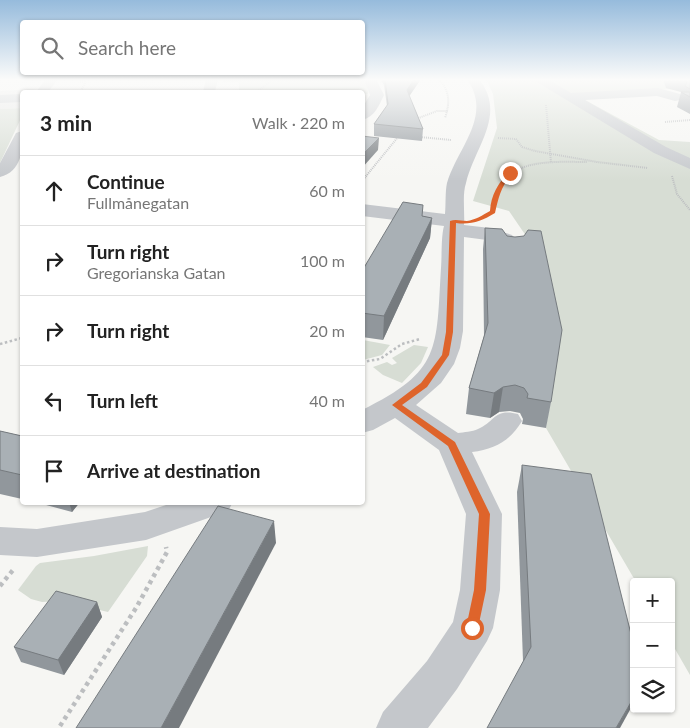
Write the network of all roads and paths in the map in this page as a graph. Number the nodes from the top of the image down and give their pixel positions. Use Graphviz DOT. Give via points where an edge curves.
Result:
graph roads {
  1 [pos="431,113"];
  2 [pos="447,113"];
  3 [pos="484,113"];
  4 [pos="546,113"];
  5 [pos="613,113"];
  6 [pos="599,114"];
  7 [pos="445,118"];
  8 [pos="412,119"];
  9 [pos="690,120"];
  10 [pos="665,122"];
  11 [pos="404,135"];
  12 [pos="419,137"];
  13 [pos="20,140"];
  14 [pos="454,140"];
  15 [pos="522,147"];
  16 [pos="549,154"];
  17 [pos="551,162"];
  18 [pos="598,162"];
  19 [pos="690,164"];
  20 [pos="656,169"];
  21 [pos="671,171"];
  22 [pos="0,172"];
  23 [pos="365,178"];
  24 [pos="690,210"];
  25 [pos="365,211"];
  26 [pos="453,226"];
  27 [pos="512,251"];
  28 [pos="450,332"];
  29 [pos="20,339"];
  30 [pos="0,344"];
  31 [pos="365,362"];
  32 [pos="396,405"];
  33 [pos="365,421"];
  34 [pos="507,421"];
  35 [pos="452,444"];
  36 [pos="207,505"];
  37 [pos="160,521"];
  38 [pos="0,541"];
  39 [pos="60,726"];
  40 [pos="399,728"];
  1 -- 8 [label="path"];
  2 -- 7 [label="path"];
  3 -- 26 [label="street" via="456,184"];
  4 -- 16 [label="path"];
  5 -- 6 [label="street"];
  6 -- 19 [label="street"];
  9 -- 10 [label="path"];
  11 -- 23 [label="path" via="400,134"];
  12 -- 14 [label="path"];
  13 -- 22 [label="street" via="10,163"];
  15 -- 16 [label="path"];
  16 -- 17 [label="path"];
  16 -- 18 [label="path"];
  17 -- 18 [label="path"];
  17 -- 26 [label="path" via="510,173 499,186 493,212"];
  18 -- 20 [label="path"];
  21 -- 24 [label="path" via="677,194"];
  25 -- 26 [label="street"];
  26 -- 27 [label="street" via="505,239"];
  26 -- 28 [label="street"];
  28 -- 31 [label="path" via="402,344 380,359"];
  28 -- 32 [label="street" via="446,355 434,373 424,385"];
  29 -- 30 [label="path"];
  32 -- 33 [label="street"];
  32 -- 35 [label="street"];
  34 -- 35 [label="street" via="498,433 490,437"];
  35 -- 40 [label="street" via="484,514 480,590 472,628 442,675"];
  36 -- 37 [label="street"];
  37 -- 38 [label="street" via="37,543"];
  37 -- 39 [label="path" via="167,552 136,608"];
}
